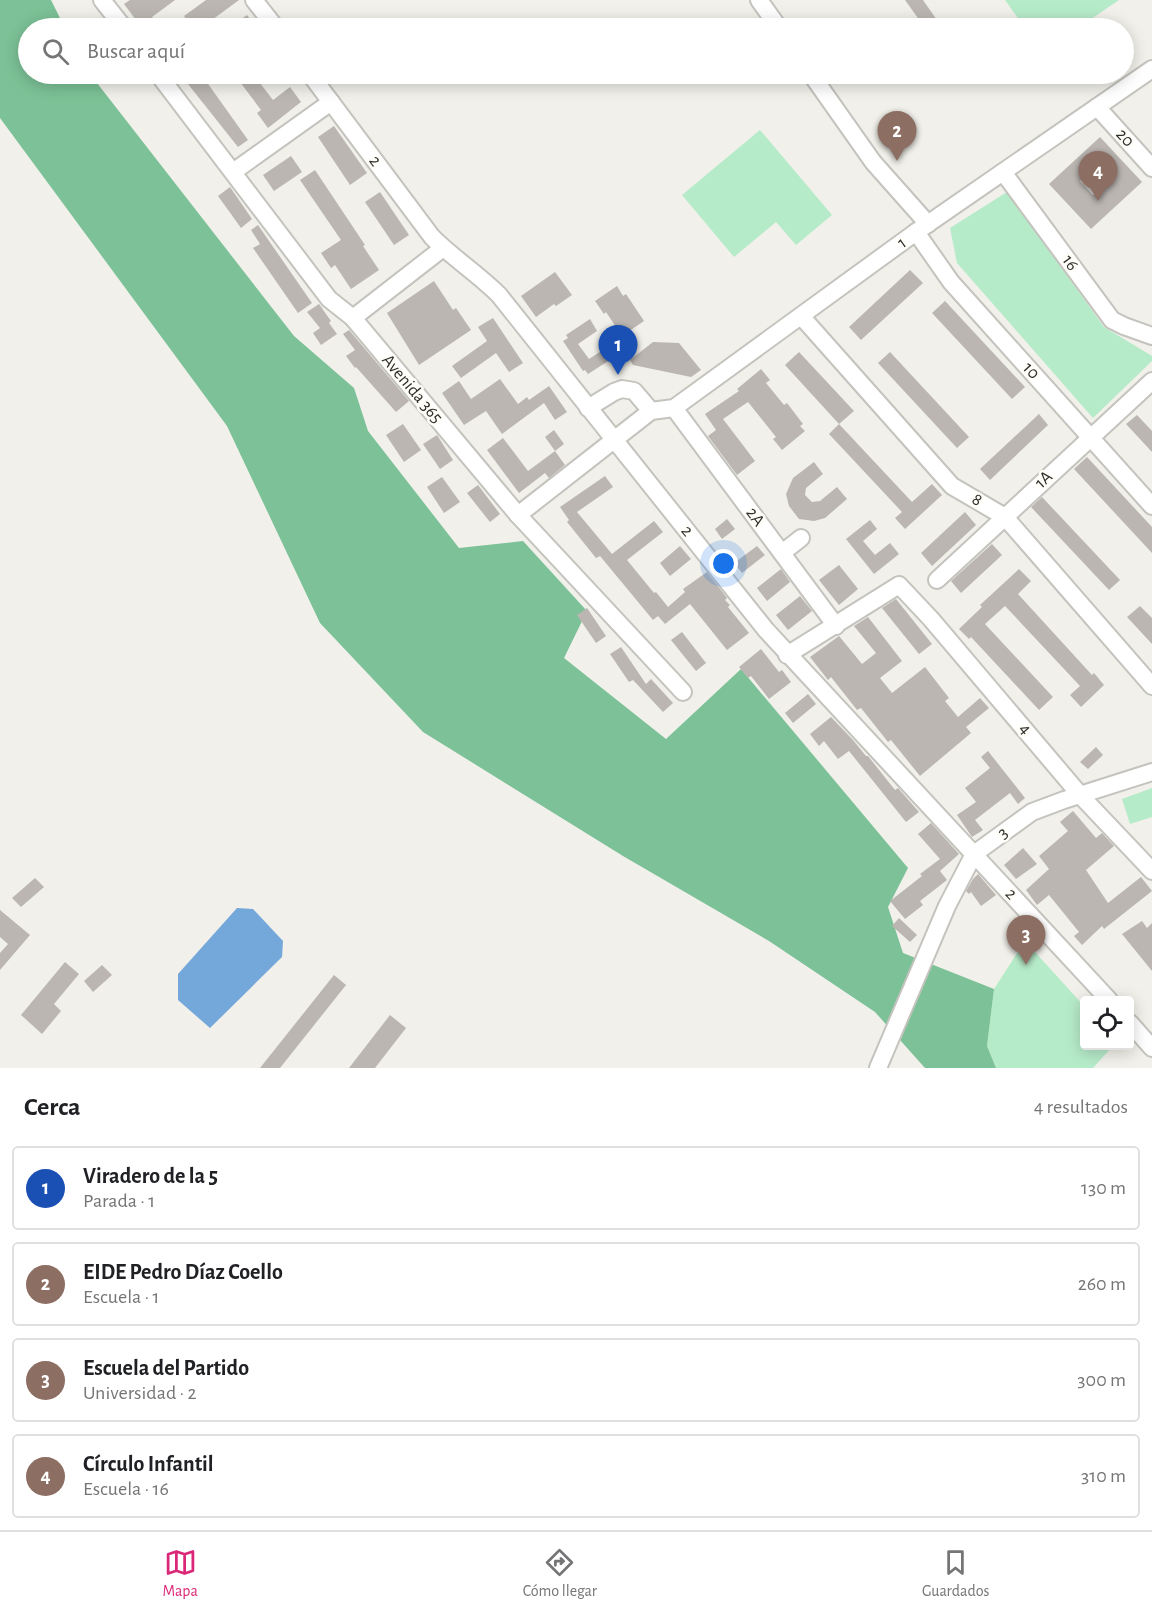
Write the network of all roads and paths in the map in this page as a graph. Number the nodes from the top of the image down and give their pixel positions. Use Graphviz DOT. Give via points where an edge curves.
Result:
graph roads {
  1 [pos="102,0"];
  2 [pos="254,0"];
  3 [pos="759,0"];
  4 [pos="116,18"];
  5 [pos="268,18"];
  6 [pos="772,18"];
  7 [pos="1152,69"];
  8 [pos="1134,81"];
  9 [pos="166,84"];
  10 [pos="318,84"];
  11 [pos="818,84"];
  12 [pos="1130,84"];
  13 [pos="332,102"];
  14 [pos="1097,107"];
  15 [pos="1152,168"];
  16 [pos="233,172"];
  17 [pos="1003,172"];
  18 [pos="922,228"];
  19 [pos="443,248"];
  20 [pos="801,316"];
  21 [pos="353,318"];
  22 [pos="1152,336"];
  23 [pos="1152,381"];
  24 [pos="588,408"];
  25 [pos="674,408"];
  26 [pos="651,411"];
  27 [pos="1090,438"];
  28 [pos="613,439"];
  29 [pos="1152,506"];
  30 [pos="518,515"];
  31 [pos="1005,517"];
  32 [pos="801,538"];
  33 [pos="782,554"];
  34 [pos="937,580"];
  35 [pos="836,626"];
  36 [pos="788,655"];
  37 [pos="1152,686"];
  38 [pos="683,692"];
  39 [pos="1152,772"];
  40 [pos="1081,796"];
  41 [pos="974,854"];
  42 [pos="1152,871"];
  43 [pos="1105,996"];
  44 [pos="1134,1028"];
  45 [pos="1152,1048"];
  46 [pos="878,1068"];
  1 -- 4 [label="street"];
  2 -- 5 [label="street"];
  3 -- 6 [label="street"];
  7 -- 8 [label="street, 1"];
  9 -- 16 [label="street, Avenida 365"];
  10 -- 13 [label="street, 2"];
  11 -- 18 [label="street, 10"];
  12 -- 14 [label="street, 1"];
  13 -- 16 [label="street"];
  13 -- 19 [label="street, 2"];
  14 -- 15 [label="street, 20"];
  14 -- 17 [label="street, 1"];
  16 -- 21 [label="street, Avenida 365" via="328,299"];
  17 -- 18 [label="street, 1"];
  17 -- 22 [label="street, 16" via="1112,320"];
  18 -- 20 [label="street, 1"];
  18 -- 27 [label="street, 10" via="951,282"];
  19 -- 21 [label="street"];
  19 -- 24 [label="street, 2" via="499,295"];
  20 -- 25 [label="street, 1"];
  20 -- 31 [label="street, 8" via="952,486"];
  21 -- 30 [label="street, Avenida 365"];
  23 -- 27 [label="street, 1A"];
  24 -- 26 [label="street" via="622,389 634,391"];
  24 -- 28 [label="street, 2"];
  25 -- 26 [label="street, 1"];
  25 -- 33 [label="street, 2A"];
  26 -- 28 [label="street, 1"];
  27 -- 29 [label="street, 10"];
  27 -- 31 [label="street, 1A"];
  28 -- 30 [label="street, 1"];
  28 -- 36 [label="street, 2"];
  30 -- 38 [label="street, Avenida 365"];
  31 -- 34 [label="street, 1A"];
  31 -- 37 [label="street, 8"];
  32 -- 33 [label="street"];
  33 -- 35 [label="street, 2A"];
  35 -- 36 [label="street"];
  35 -- 40 [label="street, 4" via="899,585"];
  36 -- 41 [label="street, 2"];
  39 -- 40 [label="street, 3"];
  40 -- 41 [label="street, 3" via="1032,812"];
  40 -- 42 [label="street, 4"];
  41 -- 43 [label="street, 2"];
  41 -- 46 [label="street, 3" via="946,906"];
  44 -- 45 [label="street"];
}
